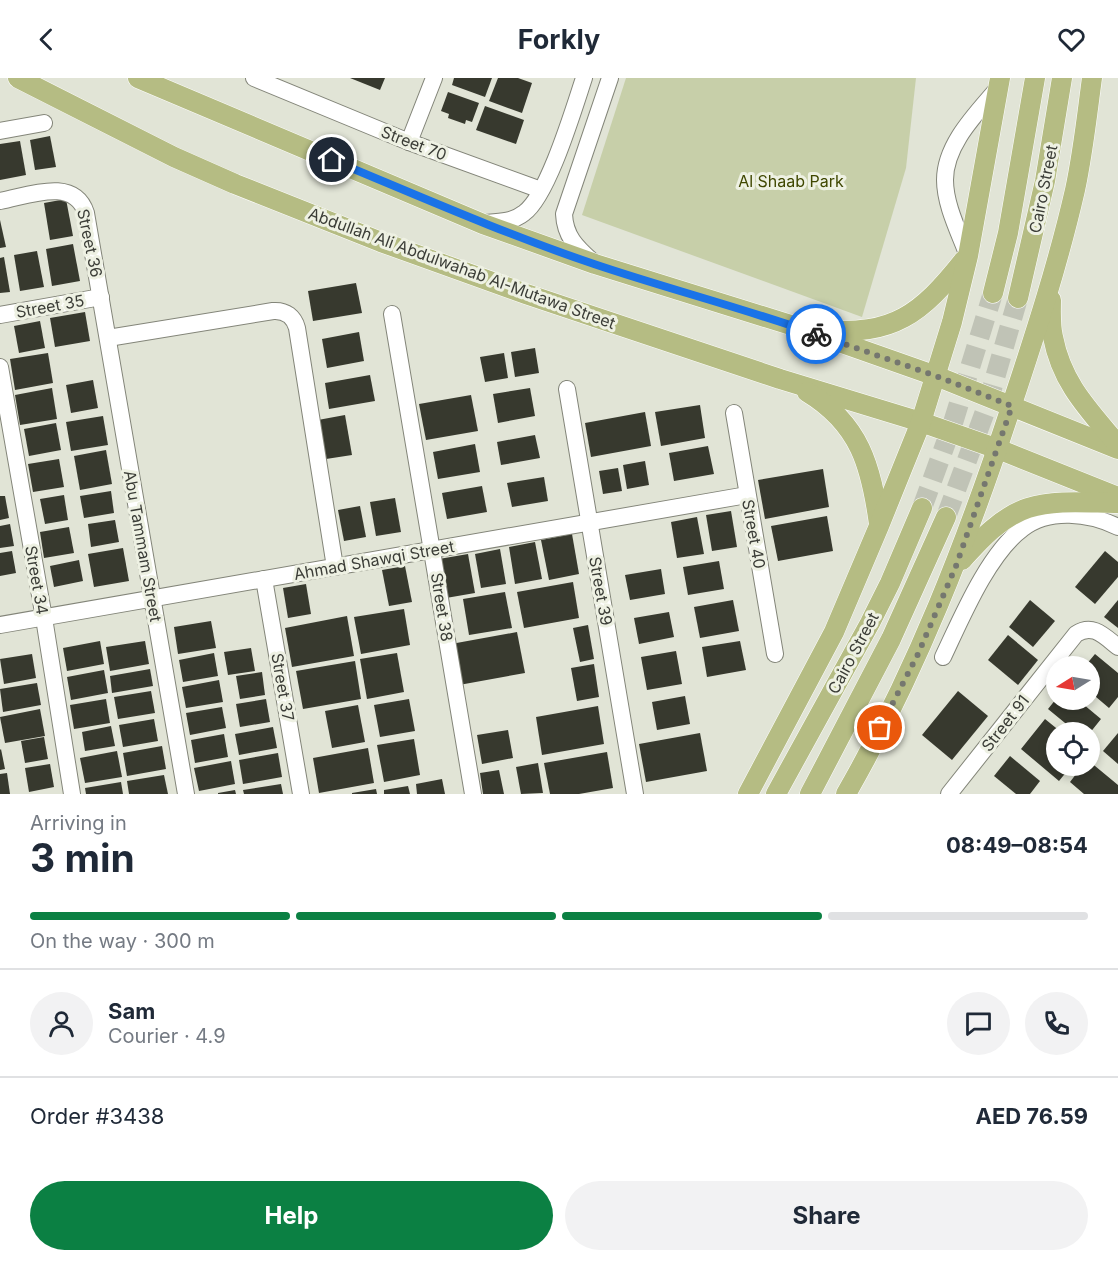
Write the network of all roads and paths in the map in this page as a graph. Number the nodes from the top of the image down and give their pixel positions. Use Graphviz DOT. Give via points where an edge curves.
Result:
graph roads {
  1 [pos="18,78"];
  2 [pos="138,78"];
  3 [pos="254,78"];
  4 [pos="434,78"];
  5 [pos="584,78"];
  6 [pos="610,78"];
  7 [pos="1035,78"];
  8 [pos="1062,78"];
  9 [pos="1092,78"];
  10 [pos="274,82"];
  11 [pos="999,83"];
  12 [pos="44,123"];
  13 [pos="0,131"];
  14 [pos="565,134"];
  15 [pos="409,142"];
  16 [pos="586,147"];
  17 [pos="541,190"];
  18 [pos="0,201"];
  19 [pos="483,224"];
  20 [pos="968,256"];
  21 [pos="595,264"];
  22 [pos="1050,287"];
  23 [pos="993,293"];
  24 [pos="101,297"];
  25 [pos="1018,298"];
  26 [pos="392,314"];
  27 [pos="0,315"];
  28 [pos="794,326"];
  29 [pos="108,338"];
  30 [pos="0,367"];
  31 [pos="936,376"];
  32 [pos="780,379"];
  33 [pos="567,389"];
  34 [pos="1012,406"];
  35 [pos="734,413"];
  36 [pos="921,422"];
  37 [pos="1118,444"];
  38 [pos="998,449"];
  39 [pos="1118,449"];
  40 [pos="747,495"];
  41 [pos="1118,496"];
  42 [pos="1118,502"];
  43 [pos="922,508"];
  44 [pos="946,517"];
  45 [pos="589,522"];
  46 [pos="879,526"];
  47 [pos="1118,526"];
  48 [pos="432,549"];
  49 [pos="956,566"];
  50 [pos="335,567"];
  51 [pos="264,579"];
  52 [pos="152,598"];
  53 [pos="44,618"];
  54 [pos="0,625"];
  55 [pos="1118,647"];
  56 [pos="775,654"];
  57 [pos="944,657"];
  58 [pos="72,794"];
  59 [pos="186,794"];
  60 [pos="302,794"];
  61 [pos="473,794"];
  62 [pos="635,794"];
  63 [pos="748,794"];
  64 [pos="776,794"];
  65 [pos="810,794"];
  66 [pos="846,794"];
  67 [pos="949,794"];
  1 -- 32 [label="main road, Abdullah Ali Abdulwahab Al-Mutawa Street" via="184,161 370,238"];
  2 -- 19 [label="main road"];
  3 -- 10 [label="street, Street 70"];
  4 -- 15 [label="street"];
  5 -- 14 [label="street"];
  6 -- 16 [label="street"];
  7 -- 23 [label="main road, Cairo Street" via="1008,233"];
  8 -- 25 [label="main road, Cairo Street" via="1045,181"];
  9 -- 22 [label="main road" via="1075,189"];
  10 -- 15 [label="street, Street 70"];
  11 -- 20 [label="main road"];
  11 -- 20 [label="street" via="964,130 947,162 946,193"];
  12 -- 13 [label="street"];
  14 -- 16 [label="street" via="572,146"];
  14 -- 17 [label="street"];
  15 -- 17 [label="street, Street 70"];
  16 -- 21 [label="street" via="565,206 565,222 573,243"];
  17 -- 19 [label="street" via="532,206 518,218"];
  18 -- 24 [label="street, Street 36" via="55,191 68,192 80,199"];
  19 -- 21 [label="main road"];
  20 -- 28 [label="main road" via="942,288 901,320 852,331"];
  20 -- 31 [label="main road"];
  21 -- 28 [label="main road"];
  22 -- 34 [label="main road"];
  22 -- 37 [label="main road" via="1052,336 1060,362 1074,392"];
  24 -- 27 [label="street, Street 35"];
  24 -- 29 [label="street, Abu Tammam Street"];
  26 -- 48 [label="street, Street 38"];
  28 -- 31 [label="main road"];
  29 -- 50 [label="street" via="273,311 284,312 293,319"];
  29 -- 52 [label="street, Abu Tammam Street"];
  30 -- 53 [label="street, Street 34"];
  31 -- 34 [label="main road"];
  31 -- 36 [label="main road"];
  32 -- 36 [label="main road, Abdullah Ali Abdulwahab Al-Mutawa Street"];
  32 -- 46 [label="main road" via="818,399 848,428 868,465"];
  33 -- 45 [label="street, Street 39"];
  34 -- 38 [label="main road"];
  34 -- 39 [label="main road"];
  35 -- 40 [label="street, Street 40"];
  36 -- 38 [label="main road, Abdullah Ali Abdulwahab Al-Mutawa Street"];
  36 -- 46 [label="main road"];
  38 -- 41 [label="main road"];
  38 -- 49 [label="main road"];
  40 -- 45 [label="street, Ahmad Shawqi Street"];
  40 -- 56 [label="street, Street 40"];
  42 -- 49 [label="main road" via="1028,508 988,532"];
  43 -- 64 [label="main road, Cairo Street" via="870,623"];
  44 -- 65 [label="main road, Cairo Street" via="891,639"];
  45 -- 48 [label="street, Ahmad Shawqi Street"];
  45 -- 62 [label="street, Street 39"];
  46 -- 63 [label="main road" via="834,632"];
  47 -- 57 [label="street" via="1078,514 1036,520 1021,529 986,574"];
  48 -- 50 [label="street, Ahmad Shawqi Street"];
  48 -- 61 [label="street, Street 38"];
  49 -- 66 [label="main road" via="918,654"];
  50 -- 51 [label="street, Ahmad Shawqi Street"];
  51 -- 52 [label="street, Ahmad Shawqi Street"];
  51 -- 60 [label="street, Street 37"];
  52 -- 53 [label="street, Ahmad Shawqi Street"];
  52 -- 59 [label="street, Abu Tammam Street"];
  53 -- 54 [label="street, Ahmad Shawqi Street"];
  53 -- 58 [label="street, Street 34"];
  55 -- 67 [label="street, Street 91" via="1095,630 1076,634"];
}
